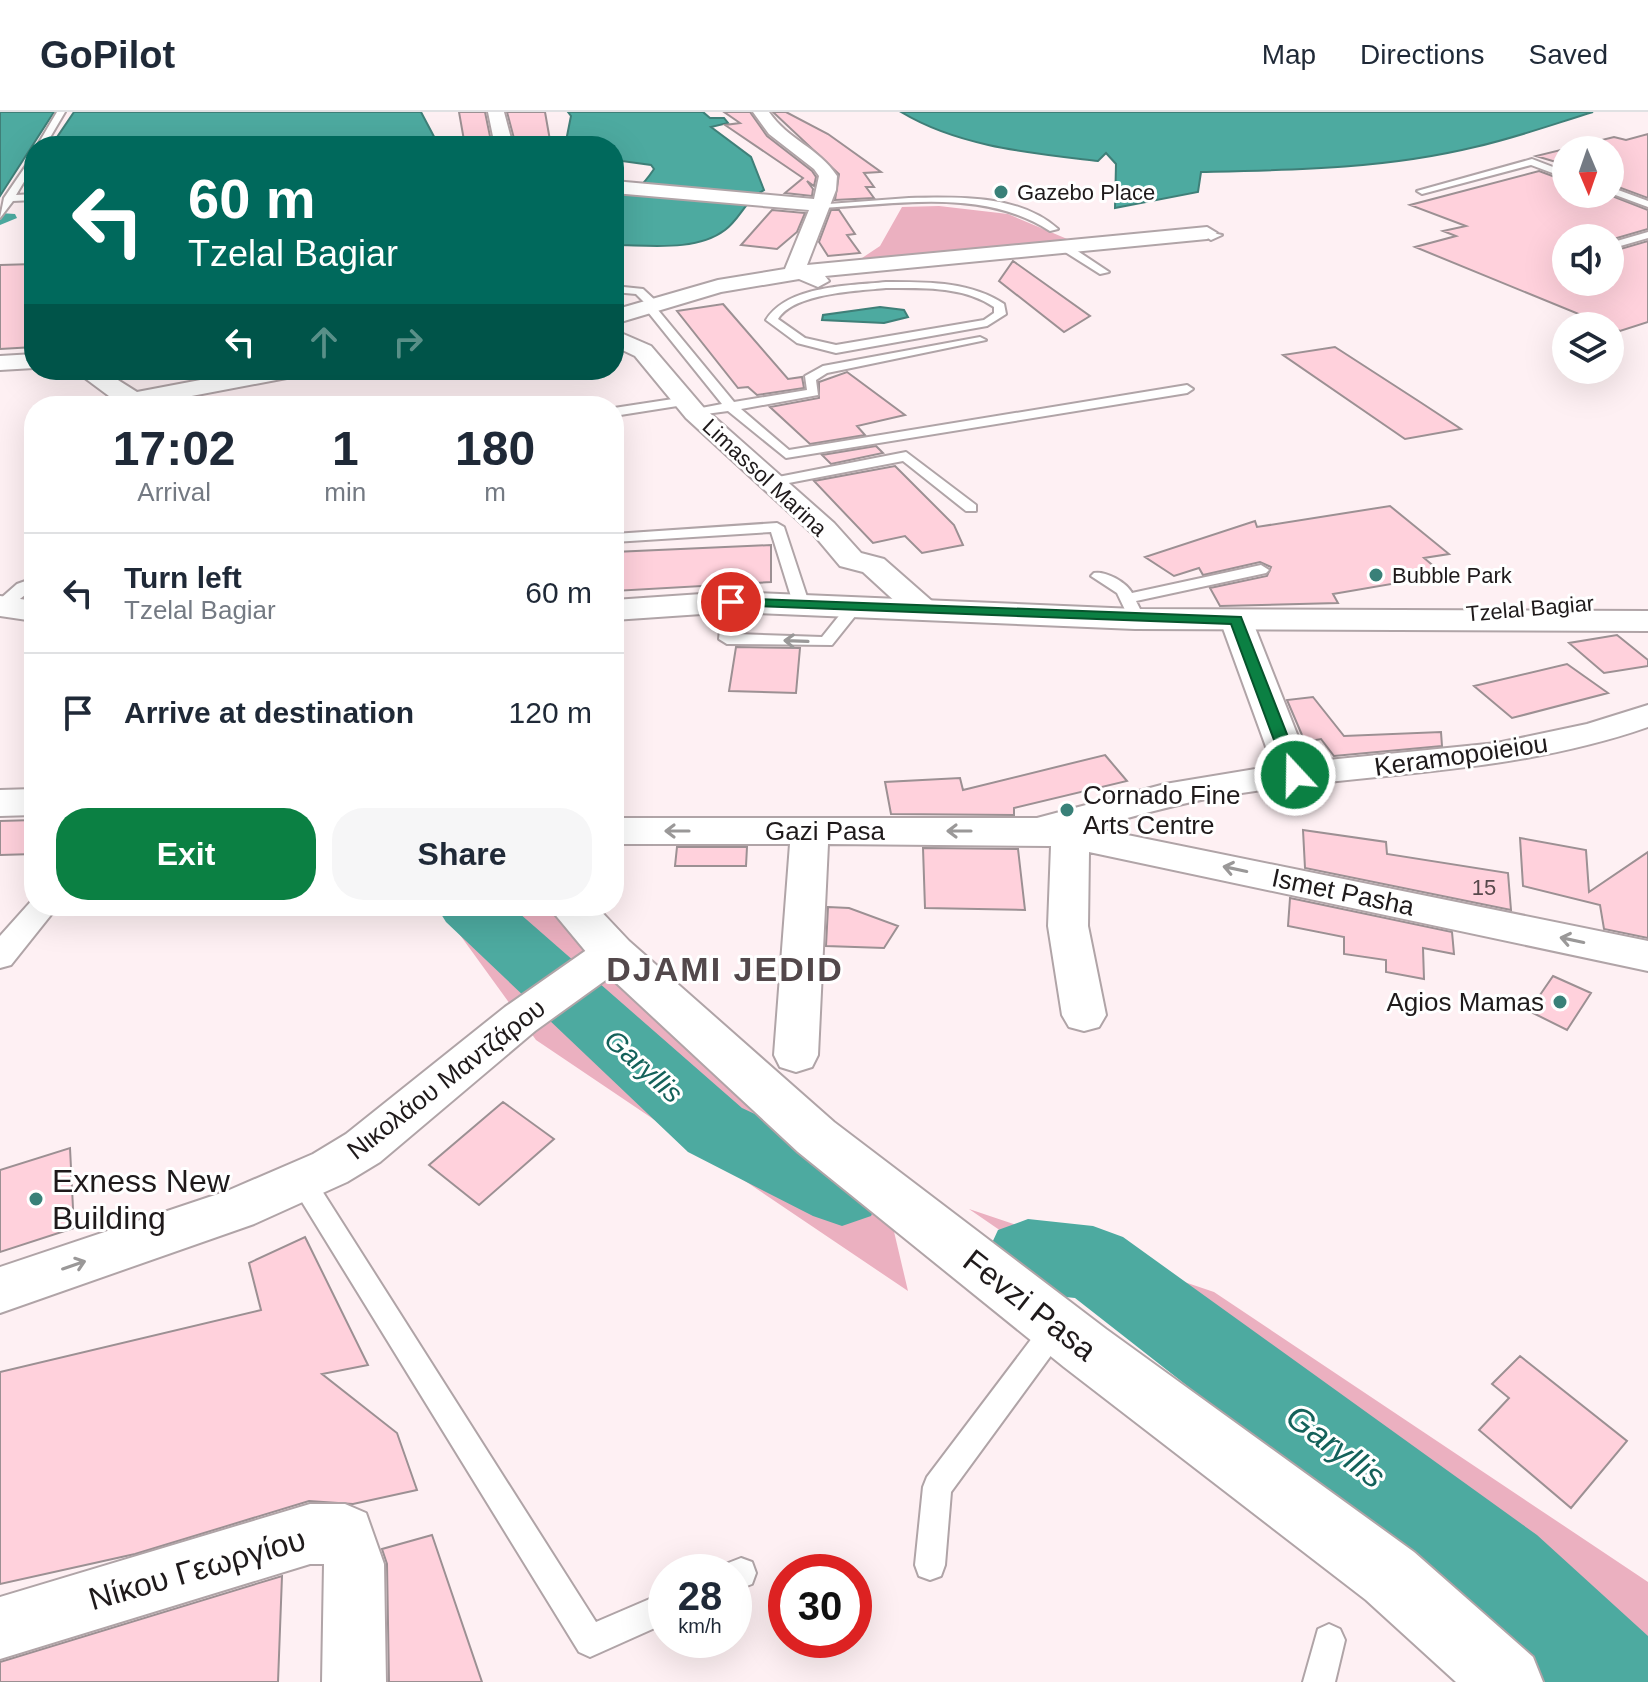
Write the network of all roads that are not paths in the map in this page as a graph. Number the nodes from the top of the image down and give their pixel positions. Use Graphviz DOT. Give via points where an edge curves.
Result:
graph roads {
  1 [pos="61,112"];
  2 [pos="496,112"];
  3 [pos="761,112"];
  4 [pos="47,136"];
  5 [pos="502,136"];
  6 [pos="1552,170"];
  7 [pos="24,173"];
  8 [pos="624,189"];
  9 [pos="1422,191"];
  10 [pos="1624,195"];
  11 [pos="24,197"];
  12 [pos="9,198"];
  13 [pos="1648,204"];
  14 [pos="820,205"];
  15 [pos="2,212"];
  16 [pos="1053,229"];
  17 [pos="1209,235"];
  18 [pos="1648,235"];
  19 [pos="1624,242"];
  20 [pos="1062,250"];
  21 [pos="1104,272"];
  22 [pos="1085,275"];
  23 [pos="819,282"];
  24 [pos="624,290"];
  25 [pos="653,304"];
  26 [pos="624,314"];
  27 [pos="980,340"];
  28 [pos="624,342"];
  29 [pos="24,362"];
  30 [pos="0,363"];
  31 [pos="107,380"];
  32 [pos="243,380"];
  33 [pos="1187,389"];
  34 [pos="123,396"];
  35 [pos="165,396"];
  36 [pos="730,406"];
  37 [pos="690,407"];
  38 [pos="624,411"];
  39 [pos="842,445"];
  40 [pos="864,464"];
  41 [pos="773,482"];
  42 [pos="971,508"];
  43 [pos="624,537"];
  44 [pos="851,560"];
  45 [pos="1261,570"];
  46 [pos="1099,576"];
  47 [pos="1648,599"];
  48 [pos="731,602"];
  49 [pos="801,603"];
  50 [pos="856,605"];
  51 [pos="624,609"];
  52 [pos="922,609"];
  53 [pos="1132,609"];
  54 [pos="1413,619"];
  55 [pos="1236,620"];
  56 [pos="1648,621"];
  57 [pos="1648,715"];
  58 [pos="1295,775"];
  59 [pos="24,802"];
  60 [pos="0,803"];
  61 [pos="624,831"];
  62 [pos="810,831"];
  63 [pos="1053,834"];
  64 [pos="35,916"];
  65 [pos="575,916"];
  66 [pos="1648,956"];
  67 [pos="0,957"];
  68 [pos="599,963"];
  69 [pos="1084,1015"];
  70 [pos="796,1055"];
  71 [pos="303,1182"];
  72 [pos="0,1290"];
  73 [pos="1057,1326"];
  74 [pos="930,1565"];
  75 [pos="648,1615"];
  76 [pos="0,1628"];
  77 [pos="1329,1640"];
  78 [pos="354,1682"];
  79 [pos="1319,1682"];
  80 [pos="1508,1682"];
  1 -- 4 [label="lane"];
  2 -- 5 [label="street"];
  3 -- 14 [label="street" via="769,125 809,152 826,171 829,182"];
  6 -- 9 [label="lane" via="1532,162"];
  7 -- 12 [label="lane"];
  8 -- 14 [label="street"];
  10 -- 13 [label="lane"];
  11 -- 12 [label="lane"];
  12 -- 15 [label="lane"];
  14 -- 16 [label="lane" via="944,200 1032,212"];
  14 -- 23 [label="street" via="795,268"];
  17 -- 20 [label="street"];
  18 -- 19 [label="lane"];
  20 -- 21 [label="lane"];
  20 -- 22 [label="lane"];
  20 -- 23 [label="street"];
  23 -- 23 [label="lane" via="783,304 772,320 812,346 836,349 987,323 1000,314 994,300 922,285"];
  23 -- 25 [label="street" via="718,286"];
  24 -- 25 [label="lane" via="639,291"];
  25 -- 26 [label="street"];
  25 -- 36 [label="lane" via="652,310"];
  27 -- 36 [label="lane" via="823,370 809,379 814,392"];
  28 -- 37 [label="street, Limassol Marina" via="643,351"];
  29 -- 30 [label="street"];
  31 -- 34 [label="street"];
  32 -- 35 [label="street"];
  33 -- 39 [label="lane"];
  36 -- 37 [label="lane"];
  36 -- 39 [label="lane" via="786,454"];
  37 -- 38 [label="lane"];
  37 -- 41 [label="street, Limassol Marina"];
  39 -- 40 [label="lane"];
  40 -- 41 [label="lane"];
  40 -- 42 [label="lane" via="906,456"];
  41 -- 44 [label="street, Limassol Marina"];
  43 -- 49 [label="lane" via="777,527"];
  44 -- 50 [label="street"];
  44 -- 52 [label="street, Limassol Marina" via="873,565"];
  45 -- 53 [label="lane"];
  46 -- 53 [label="lane" via="1123,590"];
  47 -- 54 [label="main road, Tzelal Bagiar"];
  48 -- 49 [label="main road, Tzelal Bagiar"];
  50 -- 48 [label="lane, one-way" via="826,642 727,639"];
  48 -- 51 [label="main road, Tzelal Bagiar"];
  49 -- 50 [label="main road, Tzelal Bagiar"];
  50 -- 52 [label="main road, Tzelal Bagiar"];
  52 -- 53 [label="main road, Tzelal Bagiar"];
  53 -- 55 [label="main road, Tzelal Bagiar"];
  54 -- 55 [label="main road, Tzelal Bagiar"];
  54 -- 56 [label="main road, Tzelal Bagiar"];
  55 -- 58 [label="street"];
  57 -- 58 [label="street, Keramopoieiou" via="1495,755"];
  58 -- 63 [label="street, Keramopoieiou" via="1165,794"];
  59 -- 60 [label="main road"];
  62 -- 61 [label="street, Gazi Pasa, one-way"];
  63 -- 62 [label="street, Gazi Pasa, one-way"];
  62 -- 70 [label="street"];
  66 -- 63 [label="street, Ismet Pasha, one-way"];
  63 -- 69 [label="street"];
  64 -- 67 [label="street"];
  65 -- 68 [label="main road, Fevzi Pasa"];
  68 -- 71 [label="street, Νικολάου Μαντζάρου" via="520,1019 363,1148"];
  68 -- 73 [label="main road, Fevzi Pasa"];
  72 -- 71 [label="street, Νικολάου Μαντζάρου, one-way"];
  71 -- 75 [label="lane" via="590,1641"];
  73 -- 74 [label="lane" via="937,1487"];
  73 -- 80 [label="main road, Fevzi Pasa" via="1390,1576"];
  76 -- 78 [label="street, Νίκου Γεωργίου" via="310,1534 345,1534 354,1564"];
  77 -- 79 [label="lane"];
}
